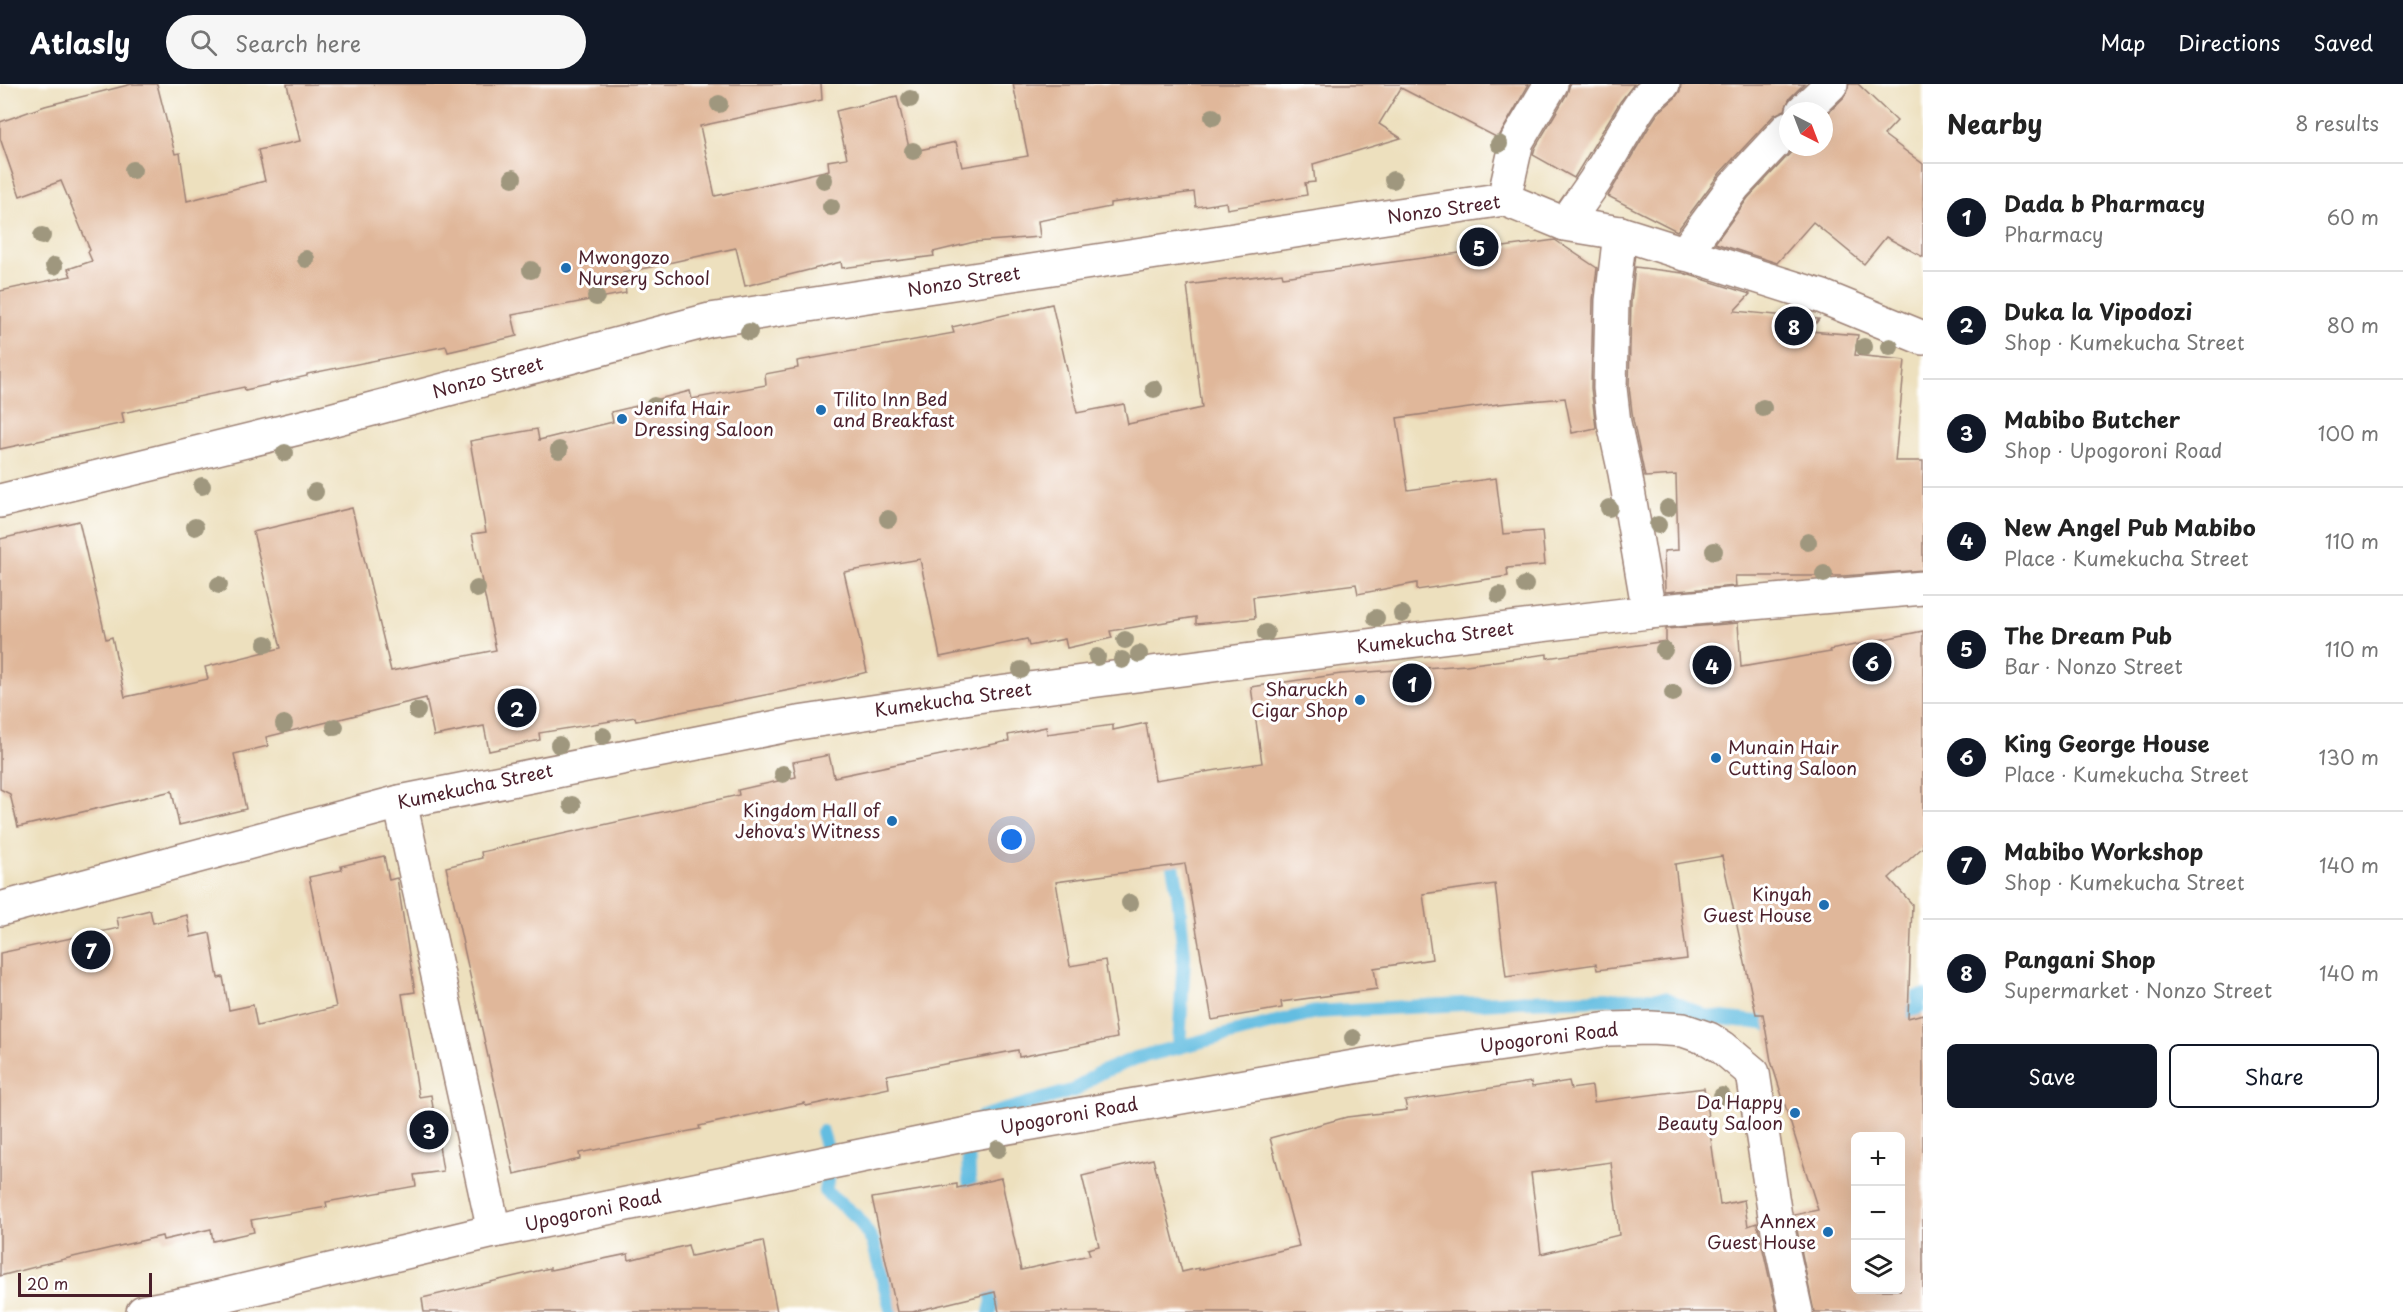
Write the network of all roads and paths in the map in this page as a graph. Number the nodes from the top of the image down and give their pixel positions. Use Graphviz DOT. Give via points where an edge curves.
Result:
graph roads {
  1 [pos="1551,84"];
  2 [pos="1663,84"];
  3 [pos="1779,138"];
  4 [pos="1504,199"];
  5 [pos="1564,224"];
  6 [pos="1620,233"];
  7 [pos="1684,254"];
  8 [pos="1923,338"];
  9 [pos="0,501"];
  10 [pos="1923,588"];
  11 [pos="1649,612"];
  12 [pos="399,802"];
  13 [pos="0,909"];
  14 [pos="494,1231"];
  15 [pos="143,1312"];
  16 [pos="1796,1312"];
  1 -- 4 [label="street" via="1517,141"];
  2 -- 5 [label="street" via="1640,106 1595,182"];
  3 -- 7 [label="street" via="1734,186"];
  4 -- 5 [label="street, Nonzo Street"];
  4 -- 9 [label="street, Nonzo Street" via="710,320 319,423"];
  5 -- 6 [label="street, Nonzo Street"];
  6 -- 7 [label="street, Nonzo Street"];
  6 -- 11 [label="street" via="1612,302 1610,388"];
  7 -- 8 [label="street, Nonzo Street" via="1823,297"];
  10 -- 11 [label="street, Kumekucha Street"];
  11 -- 12 [label="street, Kumekucha Street" via="1251,660 798,723"];
  12 -- 13 [label="street, Kumekucha Street"];
  12 -- 14 [label="street"];
  14 -- 15 [label="street, Upogoroni Road"];
  14 -- 16 [label="street, Upogoroni Road" via="968,1134 1246,1084 1609,1029 1651,1028 1683,1030 1709,1039 1753,1073 1775,1216"];
}
